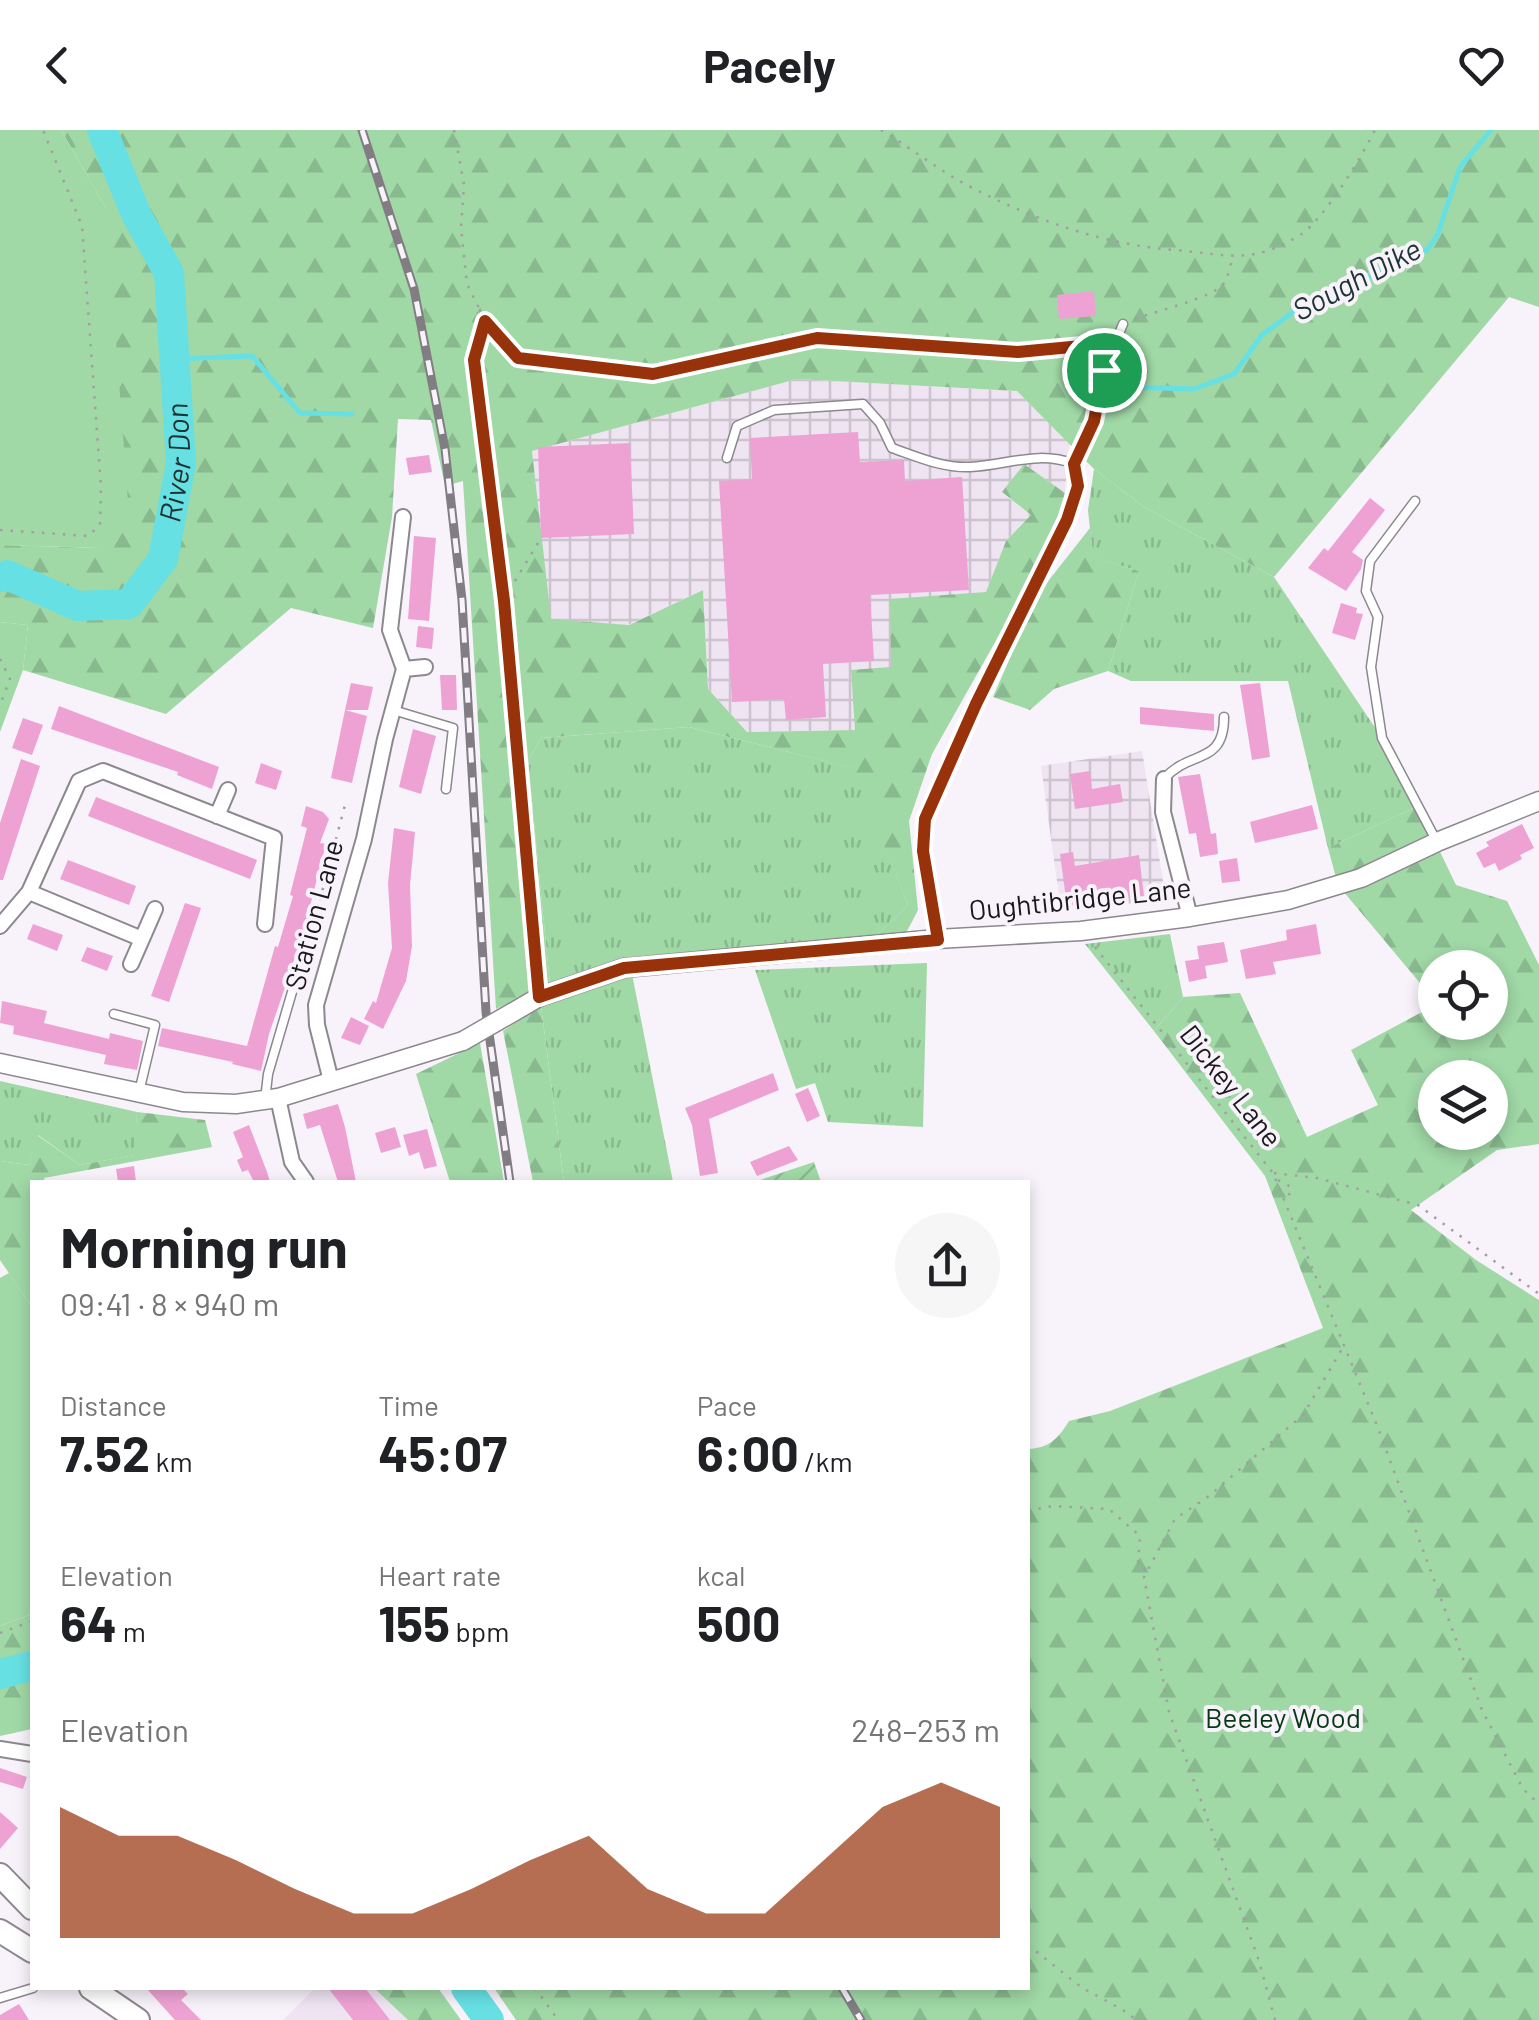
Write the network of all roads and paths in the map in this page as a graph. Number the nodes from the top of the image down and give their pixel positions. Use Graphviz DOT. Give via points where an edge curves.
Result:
graph roads {
  1 [pos="43,130"];
  2 [pos="454,130"];
  3 [pos="881,130"];
  4 [pos="1375,130"];
  5 [pos="1233,258"];
  6 [pos="485,321"];
  7 [pos="1123,324"];
  8 [pos="1104,370"];
  9 [pos="727,458"];
  10 [pos="1074,464"];
  11 [pos="1415,501"];
  12 [pos="403,517"];
  13 [pos="0,530"];
  14 [pos="542,538"];
  15 [pos="504,601"];
  16 [pos="0,659"];
  17 [pos="424,667"];
  18 [pos="404,669"];
  19 [pos="0,705"];
  20 [pos="393,710"];
  21 [pos="1224,717"];
  22 [pos="1164,779"];
  23 [pos="446,789"];
  24 [pos="228,790"];
  25 [pos="1539,801"];
  26 [pos="345,806"];
  27 [pos="216,816"];
  28 [pos="1437,842"];
  29 [pos="29,892"];
  30 [pos="155,909"];
  31 [pos="1190,917"];
  32 [pos="265,924"];
  33 [pos="0,926"];
  34 [pos="1081,931"];
  35 [pos="142,940"];
  36 [pos="938,940"];
  37 [pos="304,951"];
  38 [pos="132,964"];
  39 [pos="539,997"];
  40 [pos="114,1014"];
  41 [pos="0,1063"];
  42 [pos="331,1081"];
  43 [pos="139,1092"];
  44 [pos="271,1099"];
  45 [pos="1273,1172"];
  46 [pos="1276,1179"];
  47 [pos="305,1180"];
  48 [pos="1286,1204"];
  49 [pos="1539,1294"];
  50 [pos="1343,1348"];
  51 [pos="1030,1511"];
  52 [pos="1148,1572"];
  53 [pos="30,1622"];
  54 [pos="0,1632"];
  55 [pos="0,1749"];
  56 [pos="30,1754"];
  57 [pos="1539,1804"];
  58 [pos="0,1875"];
  59 [pos="30,1906"];
  60 [pos="0,1931"];
  61 [pos="30,1947"];
  62 [pos="1030,1947"];
  63 [pos="30,1989"];
  64 [pos="94,1990"];
  65 [pos="114,1990"];
  66 [pos="536,1990"];
  67 [pos="0,1998"];
  68 [pos="135,2019"];
  69 [pos="558,2020"];
  70 [pos="1135,2020"];
  71 [pos="1275,2020"];
  1 -- 13 [label="path" via="82,226 100,524 88,536"];
  2 -- 6 [label="path" via="464,185 466,284"];
  3 -- 5 [label="path" via="964,183 1043,219 1149,250"];
  4 -- 5 [label="path" via="1356,168 1303,234"];
  5 -- 7 [label="path" via="1224,284 1200,299"];
  6 -- 8 [label="path" via="518,358 653,374 817,338 1018,352 1082,346"];
  6 -- 15 [label="path" via="474,360"];
  7 -- 8 [label="lane"];
  8 -- 10 [label="lane" via="1094,421"];
  9 -- 10 [label="lane" via="738,426 774,410 863,404 892,448 942,465 1043,456"];
  10 -- 36 [label="lane" via="1078,486 1054,552 925,819 923,851"];
  11 -- 28 [label="lane" via="1370,561 1366,591 1378,617 1371,667 1382,738"];
  12 -- 18 [label="street" via="390,630"];
  14 -- 15 [label="path"];
  15 -- 39 [label="path"];
  16 -- 19 [label="path" via="10,679"];
  17 -- 18 [label="street"];
  18 -- 20 [label="street, Station Lane"];
  20 -- 23 [label="lane" via="453,728"];
  20 -- 42 [label="street, Station Lane" via="316,1005"];
  21 -- 22 [label="lane" via="1224,739 1216,750 1175,766"];
  22 -- 31 [label="street" via="1163,812"];
  24 -- 27 [label="street"];
  25 -- 28 [label="street, Oughtibridge Lane"];
  26 -- 37 [label="path"];
  27 -- 29 [label="street" via="103,772 79,781"];
  27 -- 32 [label="street" via="274,838"];
  28 -- 31 [label="street, Oughtibridge Lane" via="1360,878 1288,900"];
  29 -- 33 [label="street"];
  29 -- 35 [label="street"];
  30 -- 35 [label="street"];
  31 -- 34 [label="street, Oughtibridge Lane"];
  34 -- 36 [label="street, Oughtibridge Lane"];
  34 -- 45 [label="path, Dickey Lane"];
  35 -- 38 [label="street"];
  36 -- 39 [label="street, Oughtibridge Lane" via="624,968"];
  37 -- 44 [label="lane" via="268,1074"];
  39 -- 42 [label="street, Oughtibridge Lane, bridge" via="462,1041"];
  40 -- 43 [label="lane" via="154,1025"];
  41 -- 43 [label="street"];
  42 -- 44 [label="street"];
  43 -- 44 [label="street" via="183,1102"];
  44 -- 47 [label="street"];
  45 -- 46 [label="path"];
  45 -- 49 [label="path, Dickey Lane" via="1418,1205"];
  46 -- 48 [label="path"];
  46 -- 48 [label="path" via="1291,1188"];
  48 -- 50 [label="path"];
  50 -- 52 [label="path" via="1303,1415 1175,1519"];
  50 -- 57 [label="path" via="1482,1710 1523,1789"];
  51 -- 52 [label="path" via="1110,1509 1140,1536 1138,1563"];
  52 -- 71 [label="path" via="1169,1712"];
  53 -- 54 [label="path"];
  55 -- 56 [label="street"];
  58 -- 59 [label="main road"];
  60 -- 61 [label="main road"];
  62 -- 70 [label="path"];
  63 -- 67 [label="lane"];
  64 -- 68 [label="main road"];
  65 -- 68 [label="main road"];
  66 -- 69 [label="path"];
}
